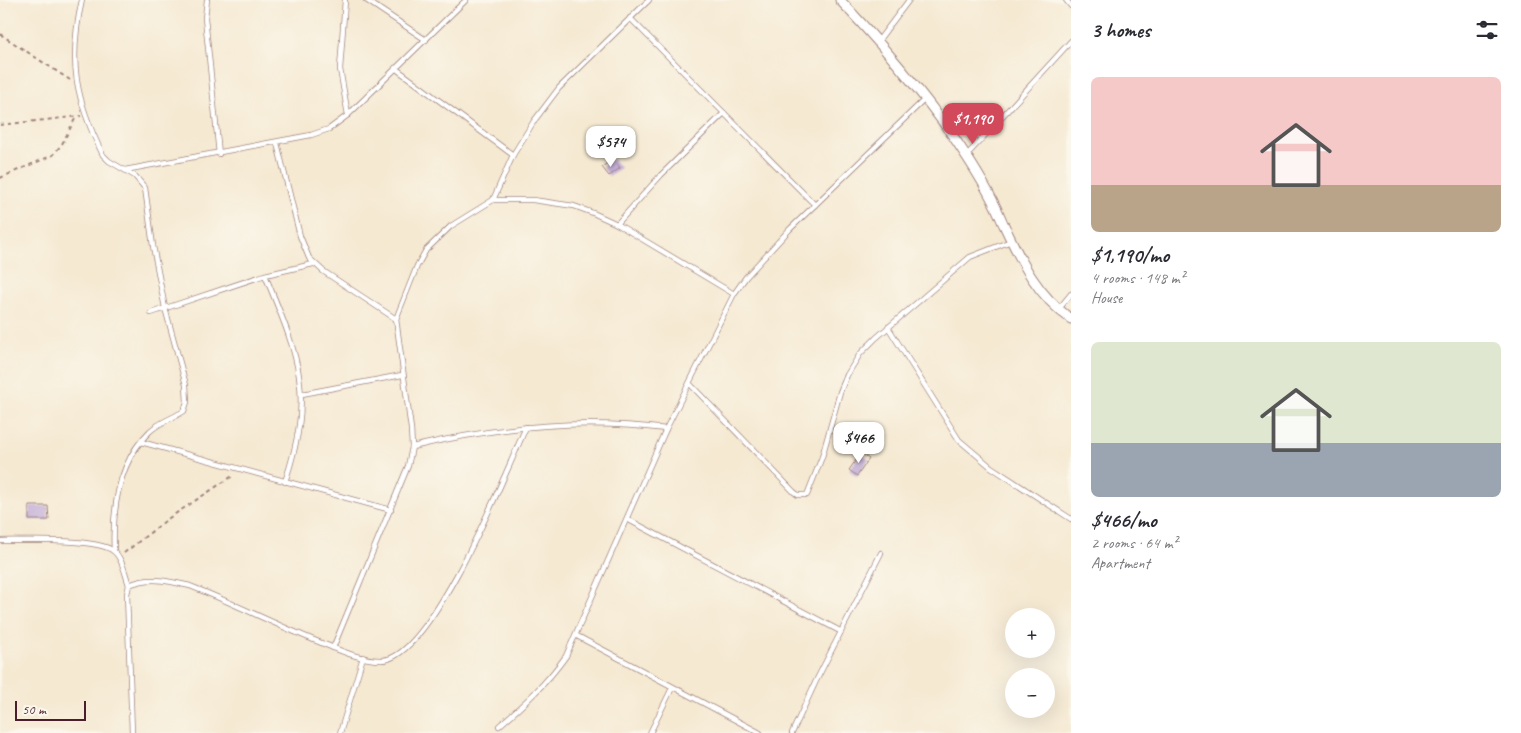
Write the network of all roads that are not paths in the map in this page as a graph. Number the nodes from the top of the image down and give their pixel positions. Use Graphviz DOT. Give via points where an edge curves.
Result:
graph roads {
  1 [pos="82,0"];
  2 [pos="207,0"];
  3 [pos="345,0"];
  4 [pos="366,0"];
  5 [pos="466,0"];
  6 [pos="649,0"];
  7 [pos="840,0"];
  8 [pos="909,0"];
  9 [pos="1066,0"];
  10 [pos="1071,6"];
  11 [pos="630,18"];
  12 [pos="426,40"];
  13 [pos="1071,41"];
  14 [pos="878,42"];
  15 [pos="395,68"];
  16 [pos="924,100"];
  17 [pos="724,113"];
  18 [pos="348,115"];
  19 [pos="277,143"];
  20 [pos="219,154"];
  21 [pos="513,155"];
  22 [pos="966,156"];
  23 [pos="125,170"];
  24 [pos="493,200"];
  25 [pos="815,205"];
  26 [pos="617,224"];
  27 [pos="1011,241"];
  28 [pos="313,264"];
  29 [pos="265,275"];
  30 [pos="734,294"];
  31 [pos="1071,294"];
  32 [pos="165,308"];
  33 [pos="1058,310"];
  34 [pos="151,313"];
  35 [pos="396,319"];
  36 [pos="1071,320"];
  37 [pos="888,327"];
  38 [pos="402,375"];
  39 [pos="690,384"];
  40 [pos="302,394"];
  41 [pos="526,427"];
  42 [pos="666,429"];
  43 [pos="141,442"];
  44 [pos="412,448"];
  45 [pos="285,482"];
  46 [pos="391,510"];
  47 [pos="627,519"];
  48 [pos="1071,519"];
  49 [pos="0,541"];
  50 [pos="114,551"];
  51 [pos="881,553"];
  52 [pos="129,585"];
  53 [pos="840,632"];
  54 [pos="577,636"];
  55 [pos="333,648"];
  56 [pos="363,658"];
  57 [pos="672,688"];
  58 [pos="499,726"];
  59 [pos="132,733"];
  60 [pos="340,733"];
  61 [pos="650,733"];
  62 [pos="760,733"];
  63 [pos="792,733"];
  1 -- 23 [label="lane" via="75,42 76,84 85,116 103,155"];
  2 -- 20 [label="lane" via="205,18"];
  3 -- 18 [label="lane" via="340,69"];
  4 -- 12 [label="lane"];
  5 -- 12 [label="lane"];
  6 -- 11 [label="lane"];
  7 -- 14 [label="street"];
  8 -- 14 [label="lane"];
  9 -- 10 [label="lane"];
  11 -- 17 [label="lane"];
  11 -- 21 [label="lane" via="559,88"];
  12 -- 15 [label="lane"];
  13 -- 22 [label="lane"];
  14 -- 16 [label="street"];
  15 -- 18 [label="lane"];
  15 -- 21 [label="lane"];
  16 -- 22 [label="street"];
  16 -- 25 [label="lane"];
  17 -- 25 [label="lane"];
  17 -- 26 [label="lane"];
  18 -- 19 [label="lane" via="329,129"];
  19 -- 20 [label="lane"];
  19 -- 28 [label="lane" via="300,236"];
  20 -- 23 [label="lane"];
  21 -- 24 [label="lane"];
  22 -- 27 [label="street"];
  23 -- 32 [label="lane" via="141,181 145,188"];
  24 -- 26 [label="lane" via="533,200 567,205 593,212"];
  24 -- 35 [label="lane" via="451,226 426,250"];
  25 -- 30 [label="lane" via="762,259"];
  26 -- 30 [label="lane"];
  27 -- 33 [label="street" via="1035,285"];
  27 -- 37 [label="lane" via="970,257"];
  28 -- 29 [label="lane"];
  28 -- 35 [label="lane"];
  29 -- 32 [label="lane"];
  29 -- 40 [label="lane" via="291,338 300,369"];
  30 -- 39 [label="lane"];
  31 -- 33 [label="lane"];
  32 -- 34 [label="lane"];
  32 -- 43 [label="lane" via="186,385 187,402 184,411 158,425"];
  33 -- 36 [label="street"];
  35 -- 38 [label="lane"];
  37 -- 39 [label="lane" via="860,354 847,375 807,495 794,492"];
  37 -- 48 [label="lane" via="959,440 991,467"];
  38 -- 40 [label="lane"];
  38 -- 44 [label="lane"];
  39 -- 42 [label="lane"];
  40 -- 45 [label="lane" via="299,429"];
  41 -- 42 [label="lane" via="602,424"];
  41 -- 44 [label="lane"];
  41 -- 56 [label="lane" via="457,575 421,633 395,658"];
  42 -- 47 [label="lane"];
  43 -- 45 [label="lane"];
  43 -- 50 [label="lane" via="116,496"];
  44 -- 46 [label="lane"];
  45 -- 46 [label="lane"];
  46 -- 55 [label="lane"];
  47 -- 53 [label="lane"];
  47 -- 54 [label="lane"];
  49 -- 50 [label="lane" via="69,542 104,546"];
  50 -- 52 [label="lane"];
  51 -- 53 [label="lane"];
  52 -- 55 [label="lane" via="148,579 190,586"];
  52 -- 59 [label="lane"];
  53 -- 63 [label="lane"];
  54 -- 57 [label="lane"];
  54 -- 58 [label="lane" via="551,677"];
  55 -- 56 [label="lane"];
  56 -- 60 [label="lane"];
  57 -- 61 [label="lane"];
  57 -- 62 [label="lane"];
}
